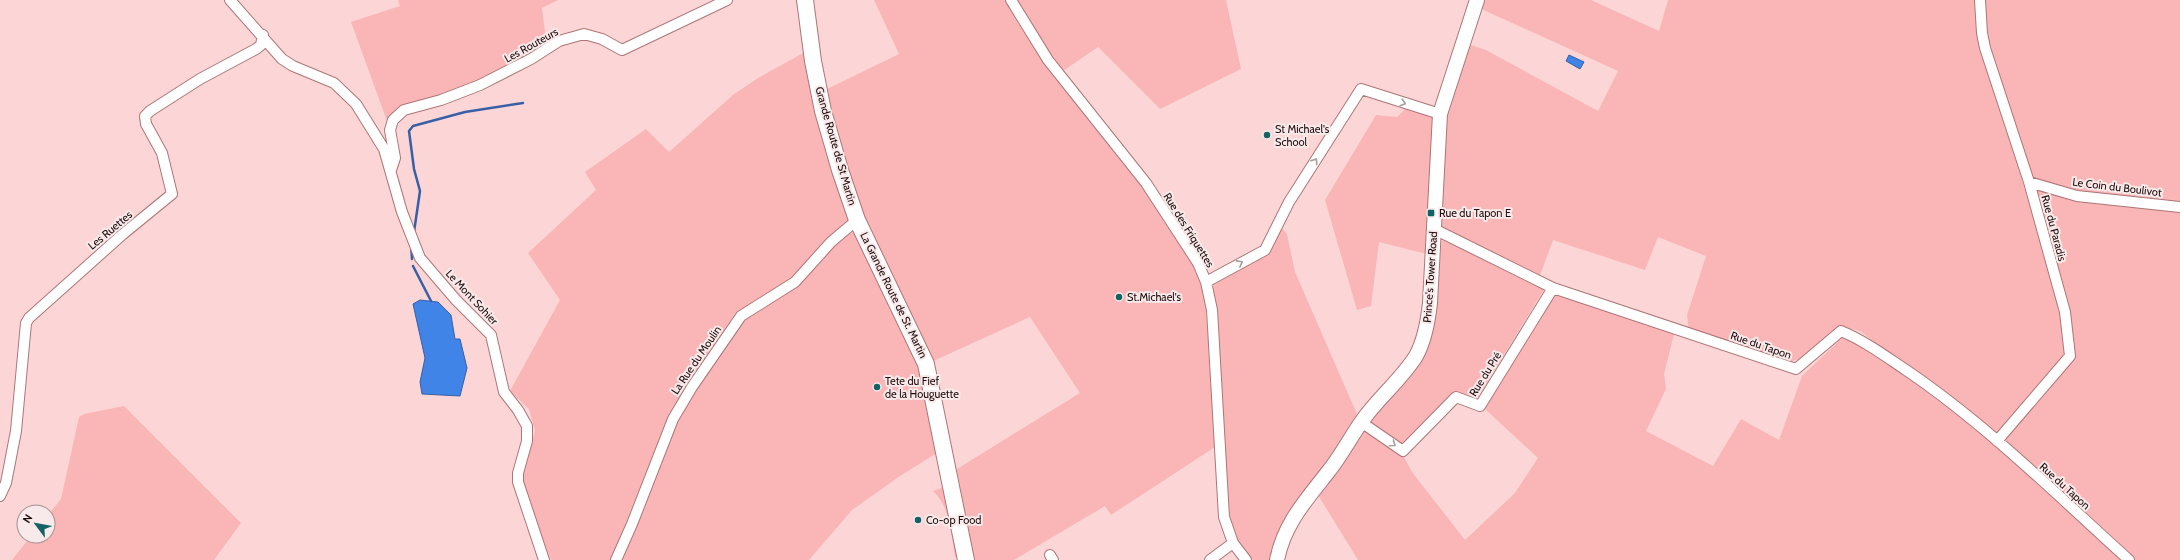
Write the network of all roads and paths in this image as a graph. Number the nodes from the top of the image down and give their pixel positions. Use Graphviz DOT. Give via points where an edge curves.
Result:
graph roads {
  1 [pos="230,0"];
  2 [pos="726,0"];
  3 [pos="805,0"];
  4 [pos="1011,0"];
  5 [pos="1477,0"];
  6 [pos="1980,0"];
  7 [pos="263,36"];
  8 [pos="1440,114"];
  9 [pos="391,170"];
  10 [pos="2029,182"];
  11 [pos="2180,207"];
  12 [pos="857,220"];
  13 [pos="1434,229"];
  14 [pos="1206,282"];
  15 [pos="1552,288"];
  16 [pos="1361,422"];
  17 [pos="1998,441"];
  18 [pos="0,496"];
  19 [pos="1233,543"];
  20 [pos="544,560"];
  21 [pos="616,560"];
  22 [pos="966,560"];
  23 [pos="1210,560"];
  24 [pos="1246,560"];
  25 [pos="1277,560"];
  26 [pos="2129,560"];
  1 -- 7 [label="street, Le Mont Sohier"];
  2 -- 9 [label="street, Les Routeurs" via="622,50 602,39 584,34 559,41 531,59 480,85 441,100 404,110 393,120 390,130 395,158"];
  3 -- 12 [label="main road, Grande Route de St Martin" via="813,62 823,111"];
  4 -- 14 [label="street, Rue des Friquettes" via="1048,60 1146,183 1198,263"];
  5 -- 8 [label="main road, Prince's Tower Road"];
  6 -- 10 [label="street, Rue du Paradis" via="1982,33 1986,48"];
  7 -- 9 [label="street, Le Mont Sohier" via="282,59 334,83 356,104 380,142"];
  7 -- 18 [label="street, Les Ruettes" via="261,45 256,49 200,79 145,116 146,124 162,153 172,194 123,234 26,323 16,431 6,483"];
  8 -- 13 [label="main road, Prince's Tower Road"];
  14 -- 8 [label="street, one-way" via="1265,250 1289,202 1361,89"];
  9 -- 20 [label="street, Le Mont Sohier" via="410,236 420,258 491,336 504,392 527,426 518,482"];
  10 -- 11 [label="street, Le Coin du Boulivot" via="2077,196"];
  10 -- 17 [label="street, Rue du Paradis" via="2065,312 2070,356"];
  12 -- 21 [label="street, La Rue du Moulin" via="831,242 795,282 741,316 673,419"];
  12 -- 22 [label="main road, La Grande Route de St. Martin" via="926,364"];
  13 -- 15 [label="street, Rue du Tapon"];
  13 -- 16 [label="main road, Prince's Tower Road" via="1428,323 1422,341 1416,355 1402,374"];
  14 -- 19 [label="street, Rue des Friquettes" via="1212,310 1224,517"];
  16 -- 15 [label="street, Rue du Pré, one-way" via="1403,451 1456,397 1480,406"];
  15 -- 17 [label="street, Rue du Tapon" via="1796,370 1841,331 1860,339 1929,386"];
  16 -- 25 [label="main road, Prince's Tower Road" via="1337,461 1291,520 1280,544"];
  17 -- 26 [label="street, Rue du Tapon"];
  19 -- 23 [label="street"];
  19 -- 24 [label="street, Rue des Friquettes"];
}
